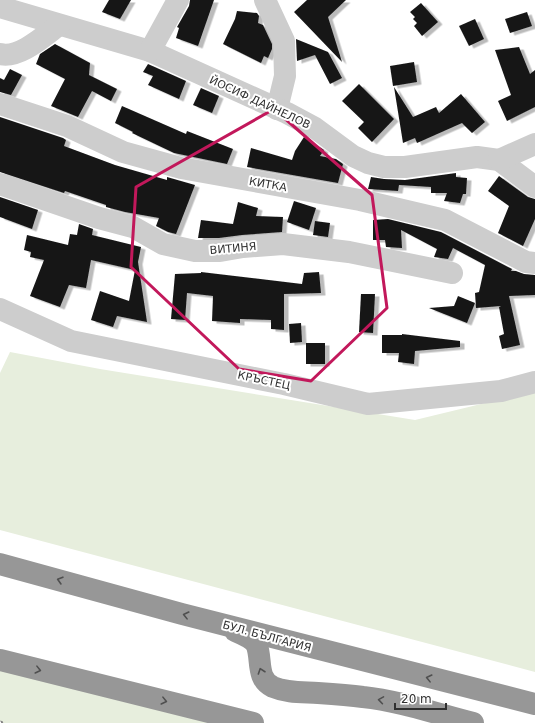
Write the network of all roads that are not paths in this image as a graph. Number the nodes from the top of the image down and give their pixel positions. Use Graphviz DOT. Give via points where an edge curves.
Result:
graph roads {
  1 [pos="178,0"];
  2 [pos="265,0"];
  3 [pos="0,7"];
  4 [pos="59,25"];
  5 [pos="150,51"];
  6 [pos="0,54"];
  7 [pos="0,104"];
  8 [pos="277,108"];
  9 [pos="535,144"];
  10 [pos="499,160"];
  11 [pos="0,184"];
  12 [pos="535,187"];
  13 [pos="535,263"];
  14 [pos="452,274"];
  15 [pos="0,309"];
  16 [pos="535,382"];
  17 [pos="0,564"];
  18 [pos="223,624"];
  19 [pos="0,660"];
  20 [pos="535,704"];
  21 [pos="253,723"];
  22 [pos="473,723"];
  1 -- 5 [label="street"];
  2 -- 8 [label="street" via="284,41 285,76"];
  3 -- 4 [label="street, ЙОСИФ ДАЙНЕЛОВ"];
  4 -- 5 [label="street, ЙОСИФ ДАЙНЕЛОВ"];
  4 -- 6 [label="street" via="17,53 6,56"];
  5 -- 8 [label="street, ЙОСИФ ДАЙНЕЛОВ"];
  7 -- 13 [label="street, КИТКА" via="67,126 123,152 181,168 360,200 445,220 526,262"];
  8 -- 10 [label="street, ЙОСИФ ДАЙНЕЛОВ" via="315,128 353,156 384,167 405,167 477,157"];
  9 -- 10 [label="street"];
  10 -- 12 [label="street, ЙОСИФ ДАЙНЕЛОВ"];
  11 -- 14 [label="street, ВИТИНЯ" via="133,227 163,244 195,251 283,244 350,252"];
  15 -- 16 [label="street, КРЪСТЕЦ" via="71,341 284,384 368,404 501,391"];
  18 -- 17 [label="highway, БУЛ. БЪЛГАРИЯ, one-way"];
  20 -- 18 [label="highway, БУЛ. БЪЛГАРИЯ, one-way"];
  22 -- 18 [label="highway, one-way" via="392,702 339,695 295,693 272,687 265,681 261,672 257,646 253,641"];
  19 -- 21 [label="highway, one-way"];
}
